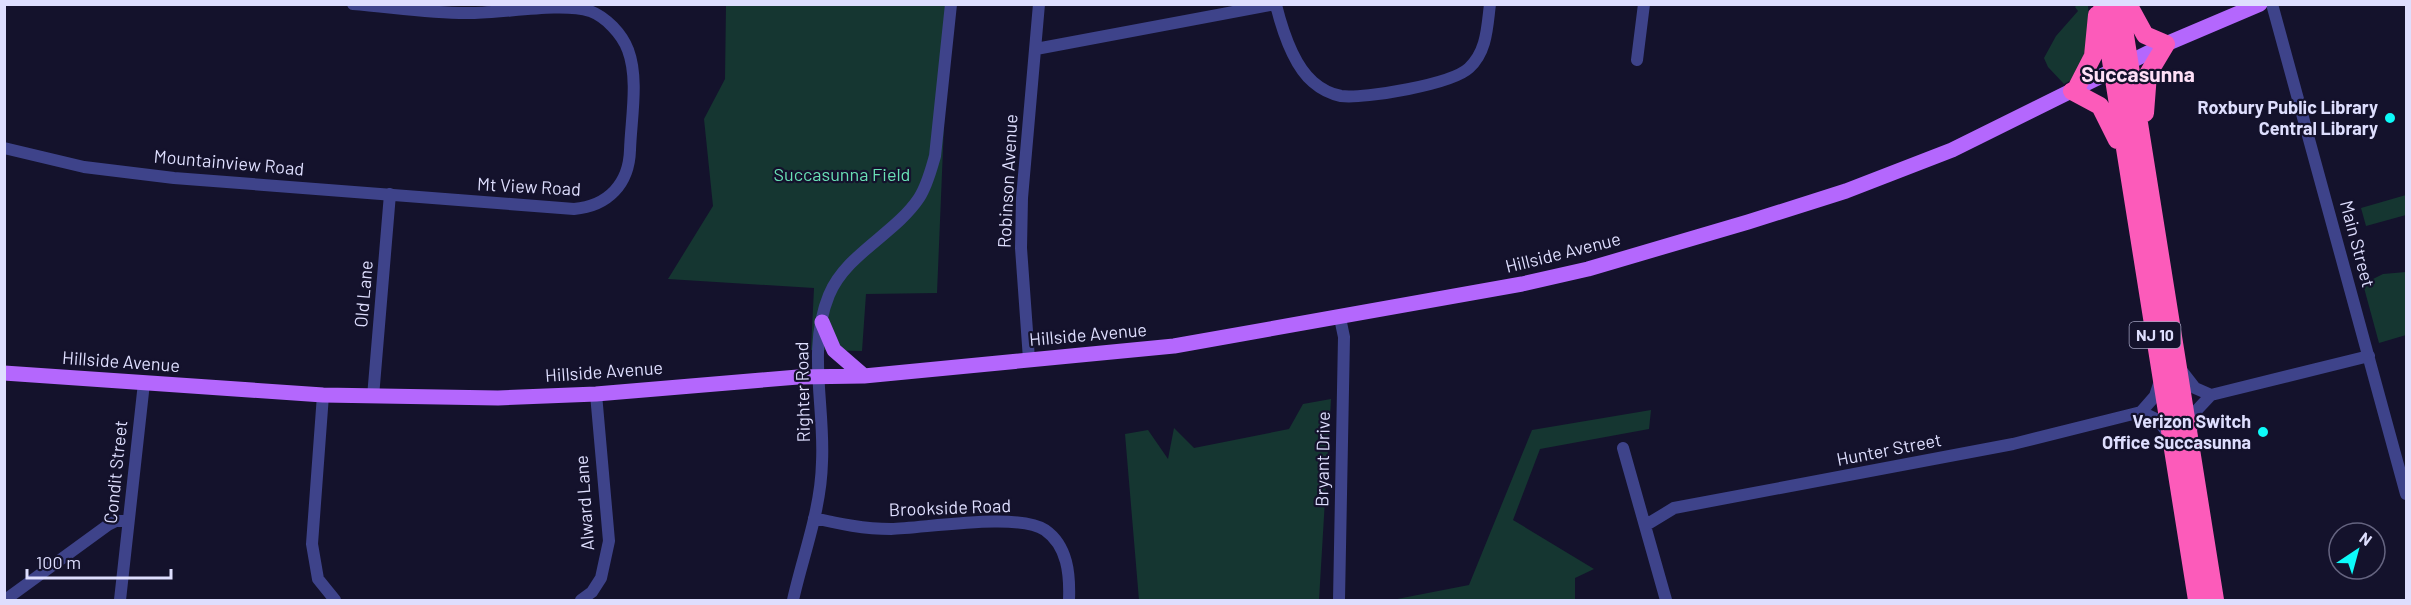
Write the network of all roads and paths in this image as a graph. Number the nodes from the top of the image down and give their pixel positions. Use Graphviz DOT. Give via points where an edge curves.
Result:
graph roads {
  1 [pos="353,4"];
  2 [pos="951,4"];
  3 [pos="1039,4"];
  4 [pos="1276,4"];
  5 [pos="1490,4"];
  6 [pos="1644,4"];
  7 [pos="2100,4"];
  8 [pos="2120,4"];
  9 [pos="2128,4"];
  10 [pos="2260,4"];
  11 [pos="2272,4"];
  12 [pos="404,6"];
  13 [pos="594,8"];
  14 [pos="2166,44"];
  15 [pos="1036,49"];
  16 [pos="1637,60"];
  17 [pos="2121,66"];
  18 [pos="2074,90"];
  19 [pos="4,148"];
  20 [pos="2143,154"];
  21 [pos="2128,173"];
  22 [pos="390,194"];
  23 [pos="452,200"];
  24 [pos="1340,318"];
  25 [pos="822,322"];
  26 [pos="2369,356"];
  27 [pos="1029,359"];
  28 [pos="2177,361"];
  29 [pos="4,373"];
  30 [pos="864,376"];
  31 [pos="2161,376"];
  32 [pos="819,377"];
  33 [pos="144,383"];
  34 [pos="596,394"];
  35 [pos="323,395"];
  36 [pos="2211,396"];
  37 [pos="373,397"];
  38 [pos="2141,412"];
  39 [pos="2181,441"];
  40 [pos="1623,448"];
  41 [pos="2406,494"];
  42 [pos="814,518"];
  43 [pos="128,521"];
  44 [pos="1646,525"];
  45 [pos="19,595"];
  46 [pos="5,600"];
  47 [pos="120,600"];
  48 [pos="334,600"];
  49 [pos="581,600"];
  50 [pos="793,600"];
  51 [pos="1069,600"];
  52 [pos="1339,600"];
  53 [pos="1666,600"];
  54 [pos="2197,600"];
  55 [pos="2215,600"];
  1 -- 12 [label="street"];
  2 -- 25 [label="street, Righter Road" via="936,146 928,179 909,212 833,287"];
  3 -- 15 [label="street, Robinson Avenue"];
  4 -- 5 [label="street" via="1281,24 1305,73 1323,89 1343,96 1429,85 1461,74 1484,46"];
  4 -- 15 [label="street"];
  6 -- 16 [label="street"];
  7 -- 17 [label="highway, NJ 10"];
  7 -- 18 [label="highway" via="2093,56"];
  8 -- 17 [label="highway, NJ 10"];
  9 -- 14 [label="highway" via="2145,35"];
  10 -- 14 [label="main road, Hillside Avenue"];
  11 -- 26 [label="street, Main Street"];
  12 -- 13 [label="street" via="470,14"];
  13 -- 23 [label="street, Mt View Road" via="627,49 632,74 630,159 626,177 614,194 590,208 574,209"];
  14 -- 17 [label="main road, Hillside Avenue"];
  14 -- 20 [label="highway" via="2148,74"];
  15 -- 27 [label="street, Robinson Avenue" via="1022,198 1021,248"];
  17 -- 18 [label="main road, Hillside Avenue"];
  17 -- 20 [label="highway, NJ 10"];
  17 -- 21 [label="highway, NJ 10"];
  18 -- 21 [label="highway" via="2103,110"];
  18 -- 24 [label="main road, Hillside Avenue" via="1915,165 1748,222 1588,269"];
  19 -- 22 [label="street, Mountainview Road" via="106,170"];
  20 -- 28 [label="highway, NJ 10"];
  21 -- 31 [label="highway, NJ 10"];
  22 -- 23 [label="street, Mountainview Road"];
  22 -- 37 [label="street, Old Lane"];
  24 -- 27 [label="main road, Hillside Avenue" via="1174,346"];
  24 -- 52 [label="street, Bryant Drive" via="1344,337"];
  25 -- 30 [label="main road" via="834,350"];
  25 -- 32 [label="street, Righter Road"];
  26 -- 36 [label="street"];
  26 -- 41 [label="street, Main Street"];
  27 -- 30 [label="main road, Hillside Avenue"];
  28 -- 36 [label="street" via="2194,387"];
  28 -- 39 [label="highway, NJ 10"];
  29 -- 33 [label="main road, Hillside Avenue"];
  30 -- 32 [label="main road, Hillside Avenue"];
  31 -- 38 [label="street" via="2156,396"];
  31 -- 39 [label="highway, NJ 10"];
  32 -- 34 [label="main road, Hillside Avenue"];
  32 -- 42 [label="street, Righter Road" via="822,464"];
  33 -- 35 [label="main road, Hillside Avenue"];
  33 -- 43 [label="street, Condit Street"];
  34 -- 37 [label="main road, Hillside Avenue"];
  34 -- 49 [label="street, Alward Lane" via="609,540 601,578"];
  35 -- 37 [label="main road, Hillside Avenue"];
  35 -- 48 [label="street" via="312,544 318,579"];
  36 -- 39 [label="street" via="2196,411"];
  38 -- 39 [label="street" via="2158,420"];
  38 -- 44 [label="street, Hunter Street" via="2002,447 1674,508"];
  39 -- 54 [label="highway, NJ 10"];
  39 -- 55 [label="highway, NJ 10"];
  40 -- 44 [label="street"];
  42 -- 50 [label="street, Righter Road"];
  42 -- 51 [label="street, Brookside Road" via="854,527 890,529 1028,523 1044,529 1059,543 1067,561"];
  43 -- 45 [label="street" via="108,525"];
  43 -- 47 [label="street, Condit Street"];
  44 -- 53 [label="street"];
  45 -- 46 [label="street"];
}
